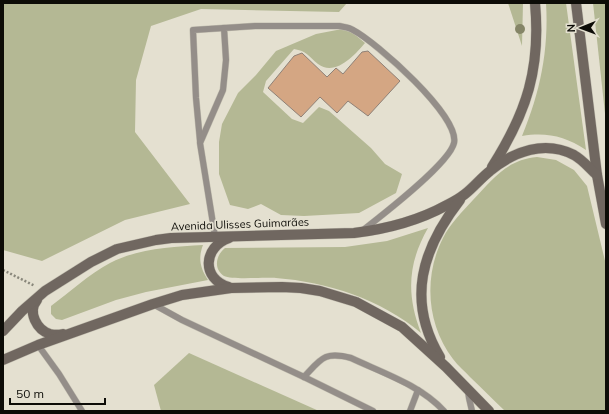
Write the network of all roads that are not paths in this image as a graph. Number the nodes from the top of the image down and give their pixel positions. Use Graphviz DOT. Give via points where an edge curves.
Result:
graph roads {
  1 [pos="535,3"];
  2 [pos="576,3"];
  3 [pos="224,28"];
  4 [pos="200,143"];
  5 [pos="490,170"];
  6 [pos="597,176"];
  7 [pos="465,194"];
  8 [pos="606,224"];
  9 [pos="361,232"];
  10 [pos="214,236"];
  11 [pos="235,236"];
  12 [pos="231,288"];
  13 [pos="45,291"];
  14 [pos="153,304"];
  15 [pos="3,331"];
  16 [pos="69,334"];
  17 [pos="38,345"];
  18 [pos="3,360"];
  19 [pos="446,367"];
  20 [pos="304,377"];
  21 [pos="418,390"];
  22 [pos="468,391"];
  23 [pos="82,411"];
  24 [pos="373,411"];
  25 [pos="410,411"];
  26 [pos="444,411"];
  27 [pos="472,411"];
  28 [pos="489,411"];
  1 -- 5 [label="main road" via="535,53 525,106 505,147"];
  2 -- 6 [label="main road"];
  3 -- 4 [label="lane" via="226,60 223,90"];
  3 -- 4 [label="lane" via="193,30"];
  3 -- 9 [label="lane" via="351,28 366,37 421,87 440,111 453,133 454,142 444,159 400,201"];
  4 -- 10 [label="lane"];
  5 -- 6 [label="main road" via="517,153 542,148 559,149 576,156"];
  5 -- 7 [label="main road, Avenida Ulisses Guimarães"];
  6 -- 8 [label="main road"];
  7 -- 9 [label="main road, Avenida Ulisses Guimarães" via="411,222"];
  7 -- 19 [label="main road" via="447,217 433,243 428,254 422,285 422,314 434,346"];
  9 -- 11 [label="main road, Avenida Ulisses Guimarães"];
  10 -- 11 [label="main road, Avenida Ulisses Guimarães"];
  10 -- 13 [label="main road, Avenida Ulisses Guimarães" via="156,240 117,249"];
  11 -- 12 [label="main road" via="217,244 208,261 214,279"];
  12 -- 14 [label="main road" via="182,295"];
  12 -- 19 [label="main road" via="301,288 344,298 402,327"];
  13 -- 15 [label="main road, Avenida Ulisses Guimarães"];
  13 -- 16 [label="main road" via="35,303 34,318 44,331 51,334"];
  14 -- 16 [label="main road"];
  14 -- 20 [label="lane"];
  16 -- 17 [label="main road"];
  17 -- 18 [label="main road"];
  17 -- 23 [label="lane"];
  19 -- 22 [label="main road"];
  20 -- 21 [label="lane" via="320,360 333,355 342,356"];
  20 -- 24 [label="lane"];
  21 -- 25 [label="lane"];
  21 -- 26 [label="lane"];
  22 -- 27 [label="lane"];
  22 -- 28 [label="main road"];
}
